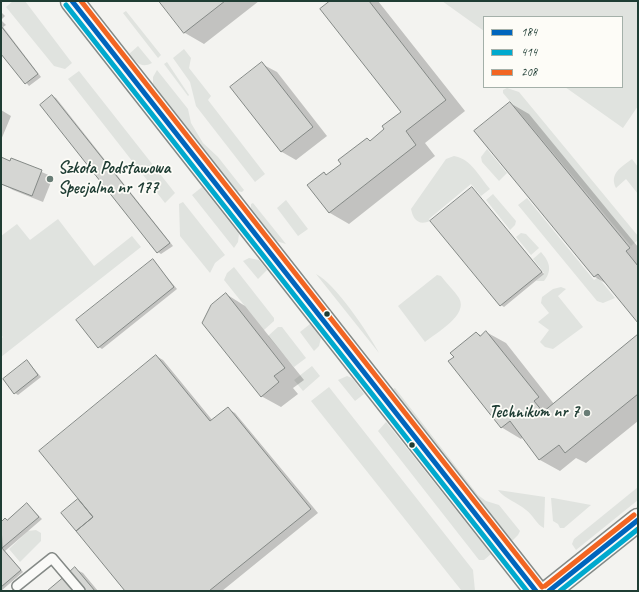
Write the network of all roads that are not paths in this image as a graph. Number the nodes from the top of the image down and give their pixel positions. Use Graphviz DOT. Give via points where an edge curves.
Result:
graph roads {
  1 [pos="72,1"];
  2 [pos="638,520"];
  3 [pos="17,586"];
  4 [pos="80,591"];
  5 [pos="536,591"];
  6 [pos="550,591"];
  1 -- 5 [label="street"];
  2 -- 6 [label="street"];
  3 -- 4 [label="lane" via="52,558"];
}
